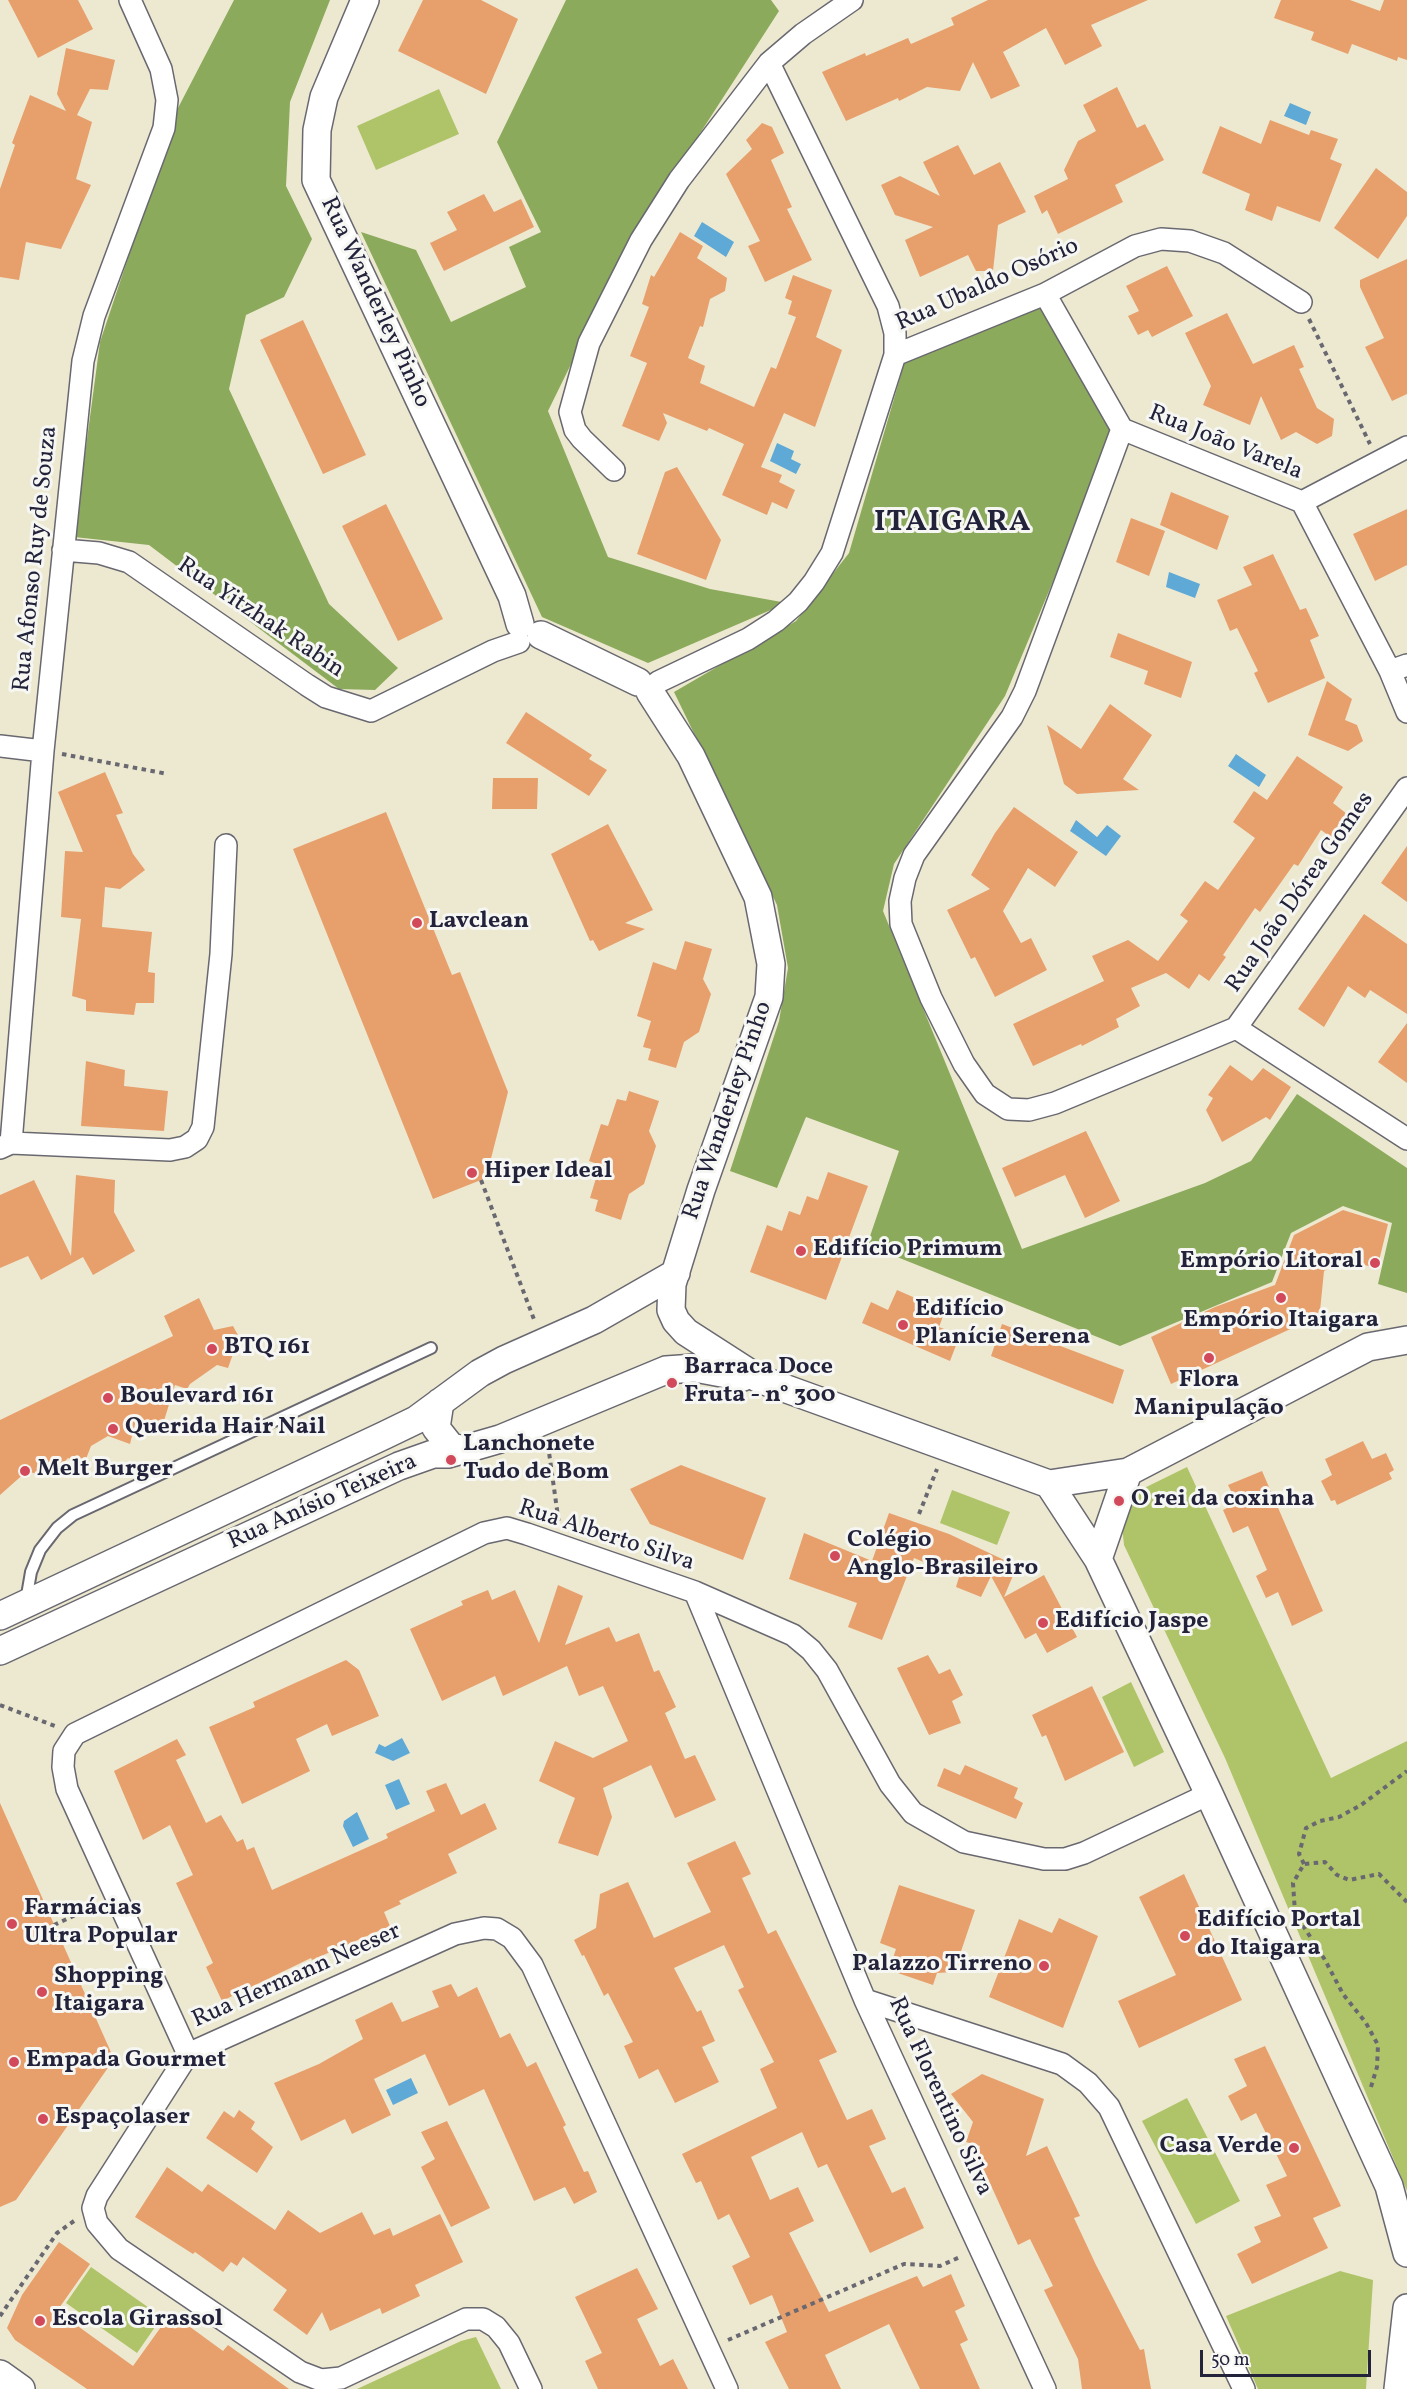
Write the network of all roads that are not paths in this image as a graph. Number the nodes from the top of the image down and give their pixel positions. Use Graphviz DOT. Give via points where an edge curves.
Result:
graph roads {
  1 [pos="130,0"];
  2 [pos="365,0"];
  3 [pos="852,0"];
  4 [pos="769,63"];
  5 [pos="1045,294"];
  6 [pos="1301,302"];
  7 [pos="895,355"];
  8 [pos="1122,429"];
  9 [pos="1407,447"];
  10 [pos="614,470"];
  11 [pos="1302,502"];
  12 [pos="63,550"];
  13 [pos="527,633"];
  14 [pos="1398,668"];
  15 [pos="650,683"];
  16 [pos="1407,712"];
  17 [pos="0,746"];
  18 [pos="43,751"];
  19 [pos="1407,788"];
  20 [pos="226,845"];
  21 [pos="1236,1028"];
  22 [pos="1407,1139"];
  23 [pos="6,1146"];
  24 [pos="676,1273"];
  25 [pos="629,1301"];
  26 [pos="676,1321"];
  27 [pos="1407,1340"];
  28 [pos="431,1348"];
  29 [pos="666,1370"];
  30 [pos="759,1379"];
  31 [pos="440,1402"];
  32 [pos="464,1450"];
  33 [pos="1128,1472"];
  34 [pos="1050,1484"];
  35 [pos="1098,1559"];
  36 [pos="695,1592"];
  37 [pos="26,1605"];
  38 [pos="0,1616"];
  39 [pos="0,1651"];
  40 [pos="1209,1794"];
  41 [pos="865,2000"];
  42 [pos="188,2054"];
  43 [pos="1407,2253"];
  44 [pos="1407,2308"];
  45 [pos="0,2374"];
  46 [pos="21,2389"];
  47 [pos="531,2389"];
  48 [pos="727,2389"];
  49 [pos="1045,2389"];
  50 [pos="1244,2389"];
  51 [pos="1398,2389"];
  1 -- 12 [label="street, Rua Afonso Ruy de Souza" via="161,69 167,100 164,128 94,316 83,361"];
  2 -- 13 [label="street, Rua Wanderley Pinho" via="324,97 317,130 316,180"];
  3 -- 4 [label="street"];
  4 -- 7 [label="street" via="888,306 895,333"];
  4 -- 10 [label="street" via="679,180 640,240 589,343 570,412 575,430"];
  5 -- 6 [label="street, Rua Ubaldo Osório" via="1135,246 1161,239 1190,241 1224,252"];
  5 -- 7 [label="street, Rua Ubaldo Osório"];
  5 -- 8 [label="street, Rua João Varela"];
  7 -- 15 [label="street, Rua Ubaldo Osório" via="832,553 814,582 798,602 748,639"];
  8 -- 11 [label="street, Rua João Varela"];
  8 -- 21 [label="street" via="1025,691 1012,717 914,855 904,878 902,924 931,998 964,1064 986,1094 1008,1109 1029,1110 1055,1102"];
  9 -- 11 [label="street"];
  11 -- 14 [label="street, Rua João Varela"];
  12 -- 13 [label="street, Rua Yitzhak Rabin" via="99,553 129,562 326,697 371,711"];
  12 -- 18 [label="street, Rua Afonso Ruy de Souza"];
  13 -- 15 [label="street"];
  14 -- 16 [label="street, Rua João Varela"];
  15 -- 24 [label="street, Rua Wanderley Pinho" via="691,756 758,897 771,964 770,997 701,1190"];
  17 -- 18 [label="street"];
  18 -- 23 [label="street, Rua Afonso Ruy de Souza"];
  19 -- 21 [label="street, Rua João Dórea Gomes"];
  20 -- 23 [label="street" via="221,954 203,1128 197,1139 170,1150"];
  21 -- 22 [label="street"];
  24 -- 25 [label="street, Rua Anísio Teixeira"];
  24 -- 26 [label="street, Rua Wanderley Pinho" via="670,1301"];
  25 -- 26 [label="street" via="659,1308"];
  25 -- 31 [label="street, Rua Anísio Teixeira" via="480,1373"];
  26 -- 29 [label="street, Rua Wanderley Pinho" via="680,1342"];
  26 -- 30 [label="street"];
  27 -- 33 [label="street" via="1368,1347"];
  28 -- 37 [label="lane" via="73,1515 40,1550 31,1572"];
  29 -- 30 [label="street, Rua Anísio Teixeira" via="695,1368"];
  29 -- 32 [label="street, Rua Anísio Teixeira"];
  30 -- 34 [label="street"];
  31 -- 32 [label="street" via="436,1428 452,1446"];
  31 -- 37 [label="street, Rua Anísio Teixeira" via="385,1436"];
  32 -- 39 [label="street, Rua Anísio Teixeira" via="433,1454 399,1466"];
  33 -- 34 [label="street"];
  33 -- 35 [label="street"];
  34 -- 35 [label="street"];
  35 -- 40 [label="street"];
  36 -- 40 [label="street, Rua Alberto Silva" via="793,1635 811,1650 827,1670 890,1784 913,1813 964,1842 1044,1859 1065,1859 1135,1831"];
  36 -- 41 [label="street, Rua Florentino Silva"];
  36 -- 42 [label="street, Rua Alberto Silva" via="507,1528 484,1533 75,1734 64,1751 67,1789"];
  37 -- 38 [label="street, Rua Anísio Teixeira"];
  40 -- 43 [label="street" via="1389,2186"];
  41 -- 49 [label="street, Rua Florentino Silva"];
  41 -- 50 [label="street" via="1062,2064 1088,2083 1108,2107"];
  42 -- 47 [label="street, Rua Hermann Neeser" via="97,2196 93,2208 97,2223 119,2249 300,2372 321,2380 341,2379 466,2319 483,2319 509,2343"];
  42 -- 48 [label="street, Rua Hermann Neeser" via="455,1934 484,1928 497,1929 512,1938 532,1965"];
  44 -- 51 [label="street"];
  45 -- 46 [label="street"];
}
